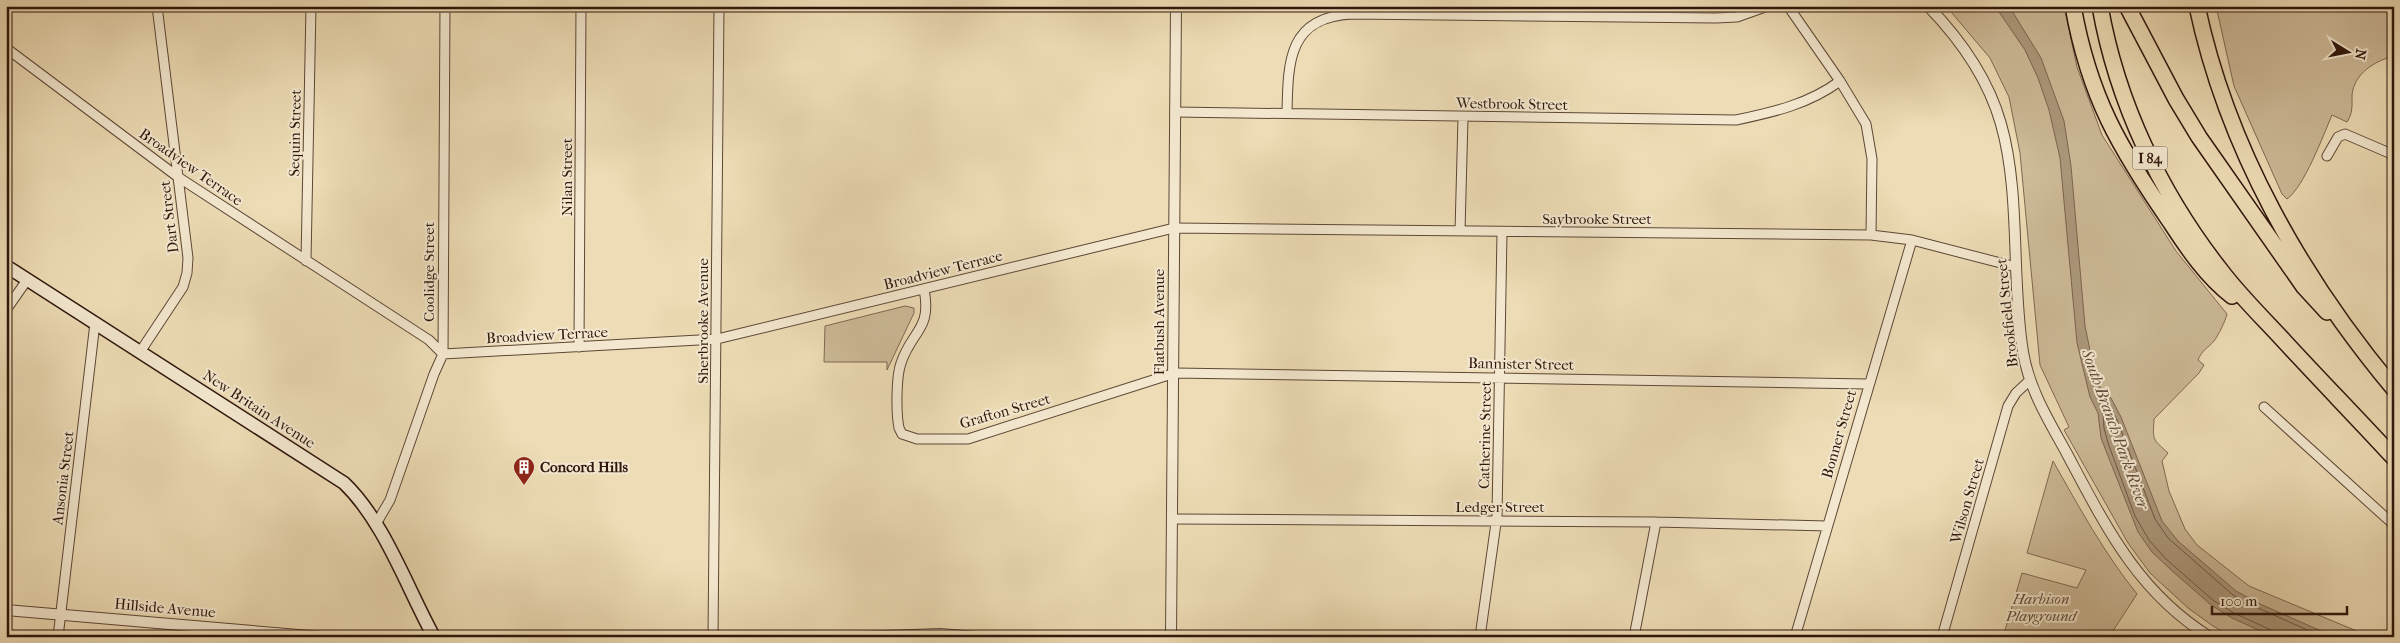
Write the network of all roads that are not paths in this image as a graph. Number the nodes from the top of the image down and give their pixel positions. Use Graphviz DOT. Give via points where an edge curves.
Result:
graph roads {
  1 [pos="157,6"];
  2 [pos="311,6"];
  3 [pos="445,6"];
  4 [pos="581,6"];
  5 [pos="719,6"];
  6 [pos="1176,6"];
  7 [pos="1768,6"];
  8 [pos="1788,6"];
  9 [pos="1928,6"];
  10 [pos="2073,6"];
  11 [pos="2127,6"];
  12 [pos="2197,6"];
  13 [pos="2101,13"];
  14 [pos="6,48"];
  15 [pos="1840,81"];
  16 [pos="1175,112"];
  17 [pos="1287,113"];
  18 [pos="1463,118"];
  19 [pos="2394,155"];
  20 [pos="2327,156"];
  21 [pos="178,177"];
  22 [pos="1174,228"];
  23 [pos="1460,231"];
  24 [pos="1502,233"];
  25 [pos="1871,235"];
  26 [pos="1912,240"];
  27 [pos="306,261"];
  28 [pos="2294,261"];
  29 [pos="6,266"];
  30 [pos="2016,267"];
  31 [pos="27,280"];
  32 [pos="2226,285"];
  33 [pos="924,289"];
  34 [pos="6,310"];
  35 [pos="95,323"];
  36 [pos="717,338"];
  37 [pos="580,347"];
  38 [pos="140,352"];
  39 [pos="443,354"];
  40 [pos="1175,374"];
  41 [pos="1499,377"];
  42 [pos="2030,380"];
  43 [pos="1868,384"];
  44 [pos="2394,389"];
  45 [pos="2264,407"];
  46 [pos="2394,458"];
  47 [pos="1173,519"];
  48 [pos="1497,521"];
  49 [pos="1656,522"];
  50 [pos="376,524"];
  51 [pos="2394,525"];
  52 [pos="1826,526"];
  53 [pos="6,610"];
  54 [pos="60,614"];
  55 [pos="879,636"];
  56 [pos="58,637"];
  57 [pos="322,637"];
  58 [pos="434,637"];
  59 [pos="713,637"];
  60 [pos="858,637"];
  61 [pos="978,637"];
  62 [pos="1171,637"];
  63 [pos="1480,637"];
  64 [pos="1634,637"];
  65 [pos="1796,637"];
  66 [pos="1942,637"];
  67 [pos="2210,637"];
  1 -- 21 [label="street, Dart Street"];
  2 -- 27 [label="street, Sequin Street"];
  3 -- 39 [label="street, Coolidge Street"];
  4 -- 37 [label="street, Nilan Street"];
  5 -- 36 [label="street, Sherbrooke Avenue"];
  6 -- 16 [label="street, Flatbush Avenue"];
  7 -- 17 [label="street" via="1737,17 1716,18 1328,16 1314,22 1299,39 1288,78"];
  8 -- 15 [label="street"];
  9 -- 30 [label="street, Brookfield Street" via="1972,59 2001,123 2008,160"];
  10 -- 32 [label="highway" via="2088,72 2113,132 2208,274"];
  11 -- 28 [label="highway" via="2189,122 2261,227"];
  12 -- 28 [label="highway" via="2225,100"];
  13 -- 32 [label="highway, I 84" via="2122,92 2150,158"];
  14 -- 21 [label="street, Broadview Terrace"];
  15 -- 18 [label="street, Westbrook Street" via="1808,101 1736,120"];
  15 -- 25 [label="street" via="1866,124 1870,140"];
  16 -- 17 [label="street, Westbrook Street"];
  16 -- 22 [label="street, Flatbush Avenue"];
  17 -- 18 [label="street, Westbrook Street"];
  18 -- 23 [label="street"];
  19 -- 20 [label="street" via="2343,134"];
  21 -- 27 [label="street, Broadview Terrace"];
  21 -- 38 [label="street, Dart Street" via="187,273 183,287"];
  22 -- 23 [label="street, Saybrooke Street"];
  22 -- 33 [label="street, Broadview Terrace"];
  22 -- 40 [label="street, Flatbush Avenue"];
  23 -- 24 [label="street, Saybrooke Street"];
  24 -- 25 [label="street, Saybrooke Street"];
  24 -- 41 [label="street, Catherine Street"];
  25 -- 26 [label="street, Saybrooke Street"];
  26 -- 30 [label="street, Saybrooke Street"];
  26 -- 43 [label="street, Bonner Street"];
  27 -- 39 [label="street, Broadview Terrace" via="429,340"];
  28 -- 44 [label="highway" via="2321,307 2345,325"];
  29 -- 31 [label="main road, New Britain Avenue"];
  30 -- 42 [label="street, Brookfield Street" via="2022,345"];
  31 -- 34 [label="street"];
  31 -- 35 [label="main road, New Britain Avenue"];
  32 -- 46 [label="highway, I 84" via="2258,312"];
  33 -- 36 [label="street, Broadview Terrace"];
  33 -- 40 [label="street, Grafton Street" via="927,312 900,369 898,422 902,434 909,438 968,439"];
  35 -- 38 [label="main road, New Britain Avenue"];
  35 -- 54 [label="street, Ansonia Street"];
  36 -- 37 [label="street, Broadview Terrace"];
  36 -- 59 [label="street, Sherbrooke Avenue"];
  37 -- 39 [label="street, Broadview Terrace"];
  38 -- 50 [label="main road, New Britain Avenue" via="344,483 360,498"];
  39 -- 50 [label="street, Coolidge Street" via="390,500"];
  40 -- 41 [label="street, Bannister Street"];
  40 -- 47 [label="street, Flatbush Avenue"];
  41 -- 43 [label="street, Bannister Street"];
  41 -- 48 [label="street, Catherine Street"];
  42 -- 66 [label="street, Wilson Street" via="2016,392 2008,406"];
  42 -- 67 [label="street, Brookfield Street" via="2081,481 2126,559 2164,603"];
  43 -- 52 [label="street, Bonner Street"];
  45 -- 51 [label="street"];
  47 -- 48 [label="street, Ledger Street"];
  47 -- 62 [label="street, Flatbush Avenue"];
  48 -- 49 [label="street, Ledger Street"];
  48 -- 63 [label="street, Catherine Street"];
  49 -- 52 [label="street, Ledger Street"];
  49 -- 64 [label="street"];
  50 -- 58 [label="main road, New Britain Avenue"];
  52 -- 65 [label="street, Bonner Street"];
  53 -- 54 [label="street, Hillside Avenue"];
  54 -- 56 [label="street, Ansonia Street"];
  54 -- 57 [label="street, Hillside Avenue"];
  55 -- 60 [label="street"];
  55 -- 61 [label="street" via="940,634"];
}
